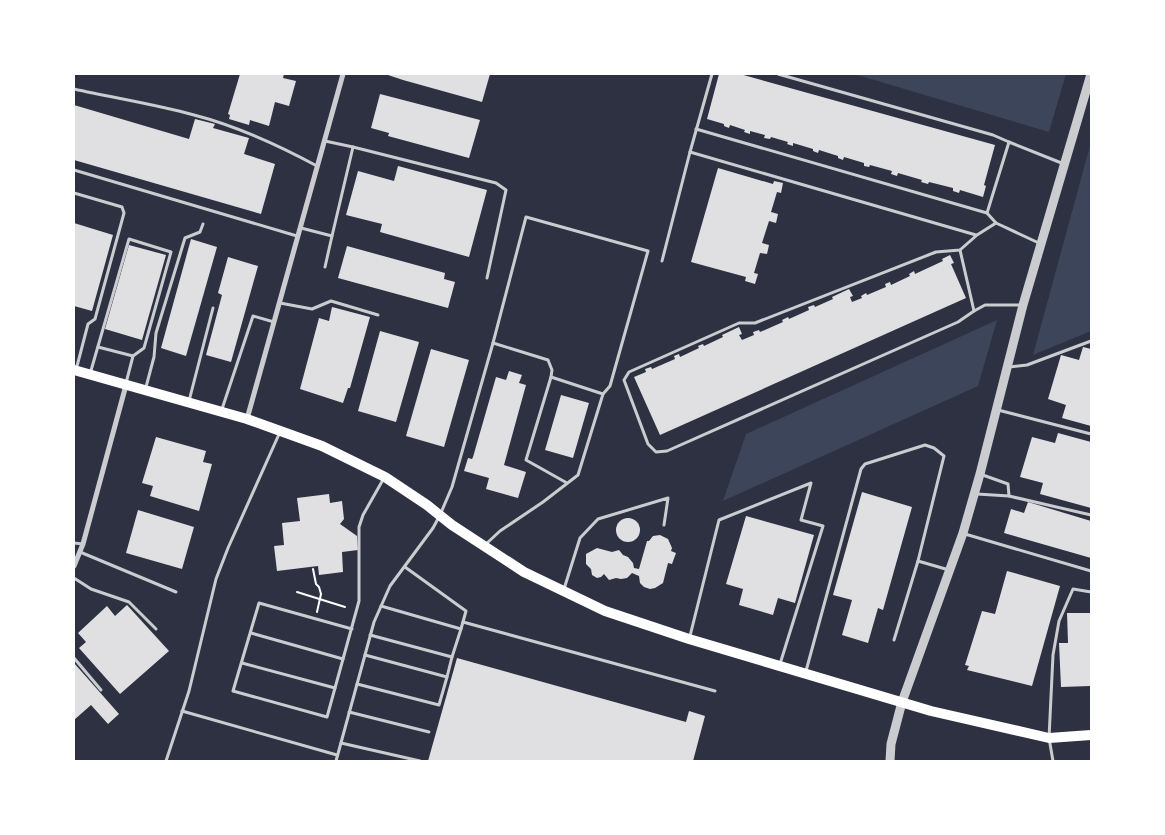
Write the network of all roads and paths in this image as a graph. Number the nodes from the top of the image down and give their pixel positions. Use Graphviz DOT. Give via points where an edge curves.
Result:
graph roads {
  1 [pos="344,74"];
  2 [pos="712,74"];
  3 [pos="778,74"];
  4 [pos="1091,74"];
  5 [pos="74,89"];
  6 [pos="696,129"];
  7 [pos="325,141"];
  8 [pos="1009,142"];
  9 [pos="353,147"];
  10 [pos="690,152"];
  11 [pos="1064,164"];
  12 [pos="317,167"];
  13 [pos="74,170"];
  14 [pos="74,193"];
  15 [pos="987,213"];
  16 [pos="996,223"];
  17 [pos="203,224"];
  18 [pos="300,228"];
  19 [pos="977,235"];
  20 [pos="298,236"];
  21 [pos="332,236"];
  22 [pos="1041,244"];
  23 [pos="960,250"];
  24 [pos="662,261"];
  25 [pos="325,267"];
  26 [pos="487,278"];
  27 [pos="279,303"];
  28 [pos="1023,305"];
  29 [pos="213,308"];
  30 [pos="974,311"];
  31 [pos="378,315"];
  32 [pos="274,322"];
  33 [pos="1091,341"];
  34 [pos="493,343"];
  35 [pos="98,347"];
  36 [pos="133,356"];
  37 [pos="1007,367"];
  38 [pos="75,370"];
  39 [pos="90,374"];
  40 [pos="551,377"];
  41 [pos="126,384"];
  42 [pos="145,390"];
  43 [pos="603,394"];
  44 [pos="188,403"];
  45 [pos="997,410"];
  46 [pos="221,412"];
  47 [pos="247,420"];
  48 [pos="281,432"];
  49 [pos="1091,434"];
  50 [pos="980,474"];
  51 [pos="384,477"];
  52 [pos="567,483"];
  53 [pos="975,494"];
  54 [pos="1009,496"];
  55 [pos="440,515"];
  56 [pos="1091,515"];
  57 [pos="664,525"];
  58 [pos="963,533"];
  59 [pos="74,543"];
  60 [pos="82,544"];
  61 [pos="483,546"];
  62 [pos="80,552"];
  63 [pos="918,561"];
  64 [pos="74,566"];
  65 [pos="405,567"];
  66 [pos="313,568"];
  67 [pos="950,570"];
  68 [pos="1091,570"];
  69 [pos="74,578"];
  70 [pos="176,592"];
  71 [pos="297,592"];
  72 [pos="563,592"];
  73 [pos="1091,592"];
  74 [pos="321,598"];
  75 [pos="381,606"];
  76 [pos="346,607"];
  77 [pos="315,619"];
  78 [pos="463,622"];
  79 [pos="461,628"];
  80 [pos="156,629"];
  81 [pos="352,629"];
  82 [pos="251,633"];
  83 [pos="370,635"];
  84 [pos="689,639"];
  85 [pos="894,640"];
  86 [pos="365,655"];
  87 [pos="452,657"];
  88 [pos="74,658"];
  89 [pos="343,659"];
  90 [pos="242,663"];
  91 [pos="779,667"];
  92 [pos="804,675"];
  93 [pos="447,677"];
  94 [pos="357,684"];
  95 [pos="335,688"];
  96 [pos="101,690"];
  97 [pos="715,691"];
  98 [pos="902,702"];
  99 [pos="182,711"];
  100 [pos="349,712"];
  101 [pos="429,732"];
  102 [pos="1091,735"];
  103 [pos="1050,738"];
  104 [pos="341,743"];
  105 [pos="337,755"];
  106 [pos="166,761"];
  107 [pos="336,761"];
  108 [pos="420,761"];
  109 [pos="890,761"];
  110 [pos="1053,761"];
  1 -- 7 [label="street"];
  2 -- 6 [label="lane"];
  3 -- 8 [label="lane"];
  4 -- 11 [label="street"];
  5 -- 12 [label="lane" via="194,115 238,129 286,149"];
  6 -- 10 [label="lane"];
  6 -- 15 [label="lane"];
  7 -- 9 [label="lane"];
  7 -- 12 [label="street"];
  8 -- 11 [label="lane"];
  8 -- 15 [label="lane"];
  9 -- 21 [label="lane"];
  9 -- 26 [label="lane" via="496,183 506,190"];
  10 -- 19 [label="lane"];
  10 -- 24 [label="lane"];
  11 -- 22 [label="street"];
  12 -- 18 [label="street"];
  13 -- 20 [label="lane"];
  14 -- 38 [label="lane" via="122,207 124,213 95,320 88,324"];
  15 -- 16 [label="lane"];
  16 -- 19 [label="lane"];
  16 -- 22 [label="lane"];
  17 -- 42 [label="lane" via="200,232 185,238 156,333 154,357"];
  18 -- 20 [label="street"];
  18 -- 21 [label="lane"];
  19 -- 23 [label="lane"];
  20 -- 27 [label="street"];
  21 -- 25 [label="lane"];
  22 -- 28 [label="street"];
  23 -- 30 [label="lane"];
  23 -- 30 [label="lane" via="936,252 755,323 738,323 629,372 624,380 648,444 656,452 668,450 958,322"];
  27 -- 31 [label="lane" via="312,309 331,301"];
  27 -- 32 [label="street"];
  28 -- 30 [label="lane" via="985,305"];
  28 -- 37 [label="street"];
  29 -- 44 [label="lane"];
  32 -- 46 [label="lane" via="253,316"];
  32 -- 47 [label="street"];
  33 -- 37 [label="lane" via="1027,365"];
  34 -- 40 [label="lane" via="548,360"];
  34 -- 43 [label="lane" via="526,216 648,250 610,386"];
  34 -- 55 [label="lane" via="452,487"];
  35 -- 36 [label="lane"];
  35 -- 36 [label="lane" via="129,239 171,252 144,348"];
  35 -- 39 [label="lane"];
  36 -- 41 [label="lane"];
  37 -- 45 [label="street"];
  38 -- 39 [label="main road"];
  39 -- 41 [label="main road"];
  40 -- 43 [label="lane"];
  40 -- 52 [label="lane" via="526,460"];
  41 -- 42 [label="main road"];
  41 -- 60 [label="street"];
  42 -- 44 [label="main road"];
  43 -- 52 [label="lane" via="578,475"];
  44 -- 46 [label="main road"];
  45 -- 49 [label="lane"];
  45 -- 50 [label="street"];
  46 -- 47 [label="main road"];
  47 -- 48 [label="main road"];
  48 -- 51 [label="main road" via="322,446"];
  48 -- 99 [label="lane" via="216,579"];
  50 -- 53 [label="street"];
  50 -- 54 [label="lane" via="1008,484"];
  51 -- 55 [label="main road"];
  51 -- 81 [label="lane" via="359,527 359,601"];
  52 -- 61 [label="lane" via="500,530"];
  53 -- 54 [label="lane"];
  53 -- 58 [label="street"];
  54 -- 56 [label="lane"];
  55 -- 61 [label="main road"];
  55 -- 65 [label="lane"];
  57 -- 72 [label="lane" via="668,498 598,520 580,538"];
  58 -- 67 [label="street"];
  58 -- 68 [label="lane"];
  59 -- 60 [label="lane"];
  60 -- 62 [label="street"];
  61 -- 72 [label="main road"];
  62 -- 64 [label="street"];
  62 -- 70 [label="lane"];
  63 -- 67 [label="lane"];
  63 -- 85 [label="lane"];
  63 -- 92 [label="lane" via="944,456 925,445 865,464 861,469"];
  65 -- 75 [label="lane" via="390,586"];
  65 -- 78 [label="lane" via="466,611"];
  66 -- 74 [label="path"];
  67 -- 98 [label="street"];
  69 -- 80 [label="lane" via="91,589 130,602"];
  71 -- 74 [label="path"];
  72 -- 84 [label="main road" via="605,611"];
  73 -- 103 [label="lane" via="1073,589 1059,621 1053,655"];
  74 -- 76 [label="path"];
  74 -- 77 [label="path"];
  75 -- 79 [label="lane"];
  75 -- 83 [label="lane"];
  77 -- 81 [label="lane"];
  77 -- 82 [label="lane" via="259,603"];
  78 -- 79 [label="lane"];
  78 -- 97 [label="lane"];
  79 -- 87 [label="lane"];
  81 -- 89 [label="lane"];
  82 -- 89 [label="lane"];
  82 -- 90 [label="lane"];
  83 -- 86 [label="lane"];
  83 -- 87 [label="lane"];
  84 -- 91 [label="main road"];
  84 -- 91 [label="lane" via="719,520 811,483 801,520 823,526"];
  86 -- 93 [label="lane"];
  86 -- 94 [label="lane"];
  87 -- 93 [label="lane"];
  88 -- 96 [label="lane"];
  89 -- 95 [label="lane"];
  90 -- 95 [label="lane"];
  90 -- 95 [label="lane" via="233,690 327,717"];
  91 -- 92 [label="main road"];
  92 -- 98 [label="main road"];
  93 -- 94 [label="lane" via="439,705"];
  94 -- 100 [label="lane"];
  98 -- 103 [label="main road"];
  98 -- 109 [label="street"];
  99 -- 105 [label="lane"];
  99 -- 106 [label="lane"];
  100 -- 101 [label="lane"];
  100 -- 104 [label="lane"];
  102 -- 103 [label="main road"];
  103 -- 110 [label="lane"];
  104 -- 105 [label="lane"];
  104 -- 108 [label="lane"];
  105 -- 107 [label="lane"];
}
